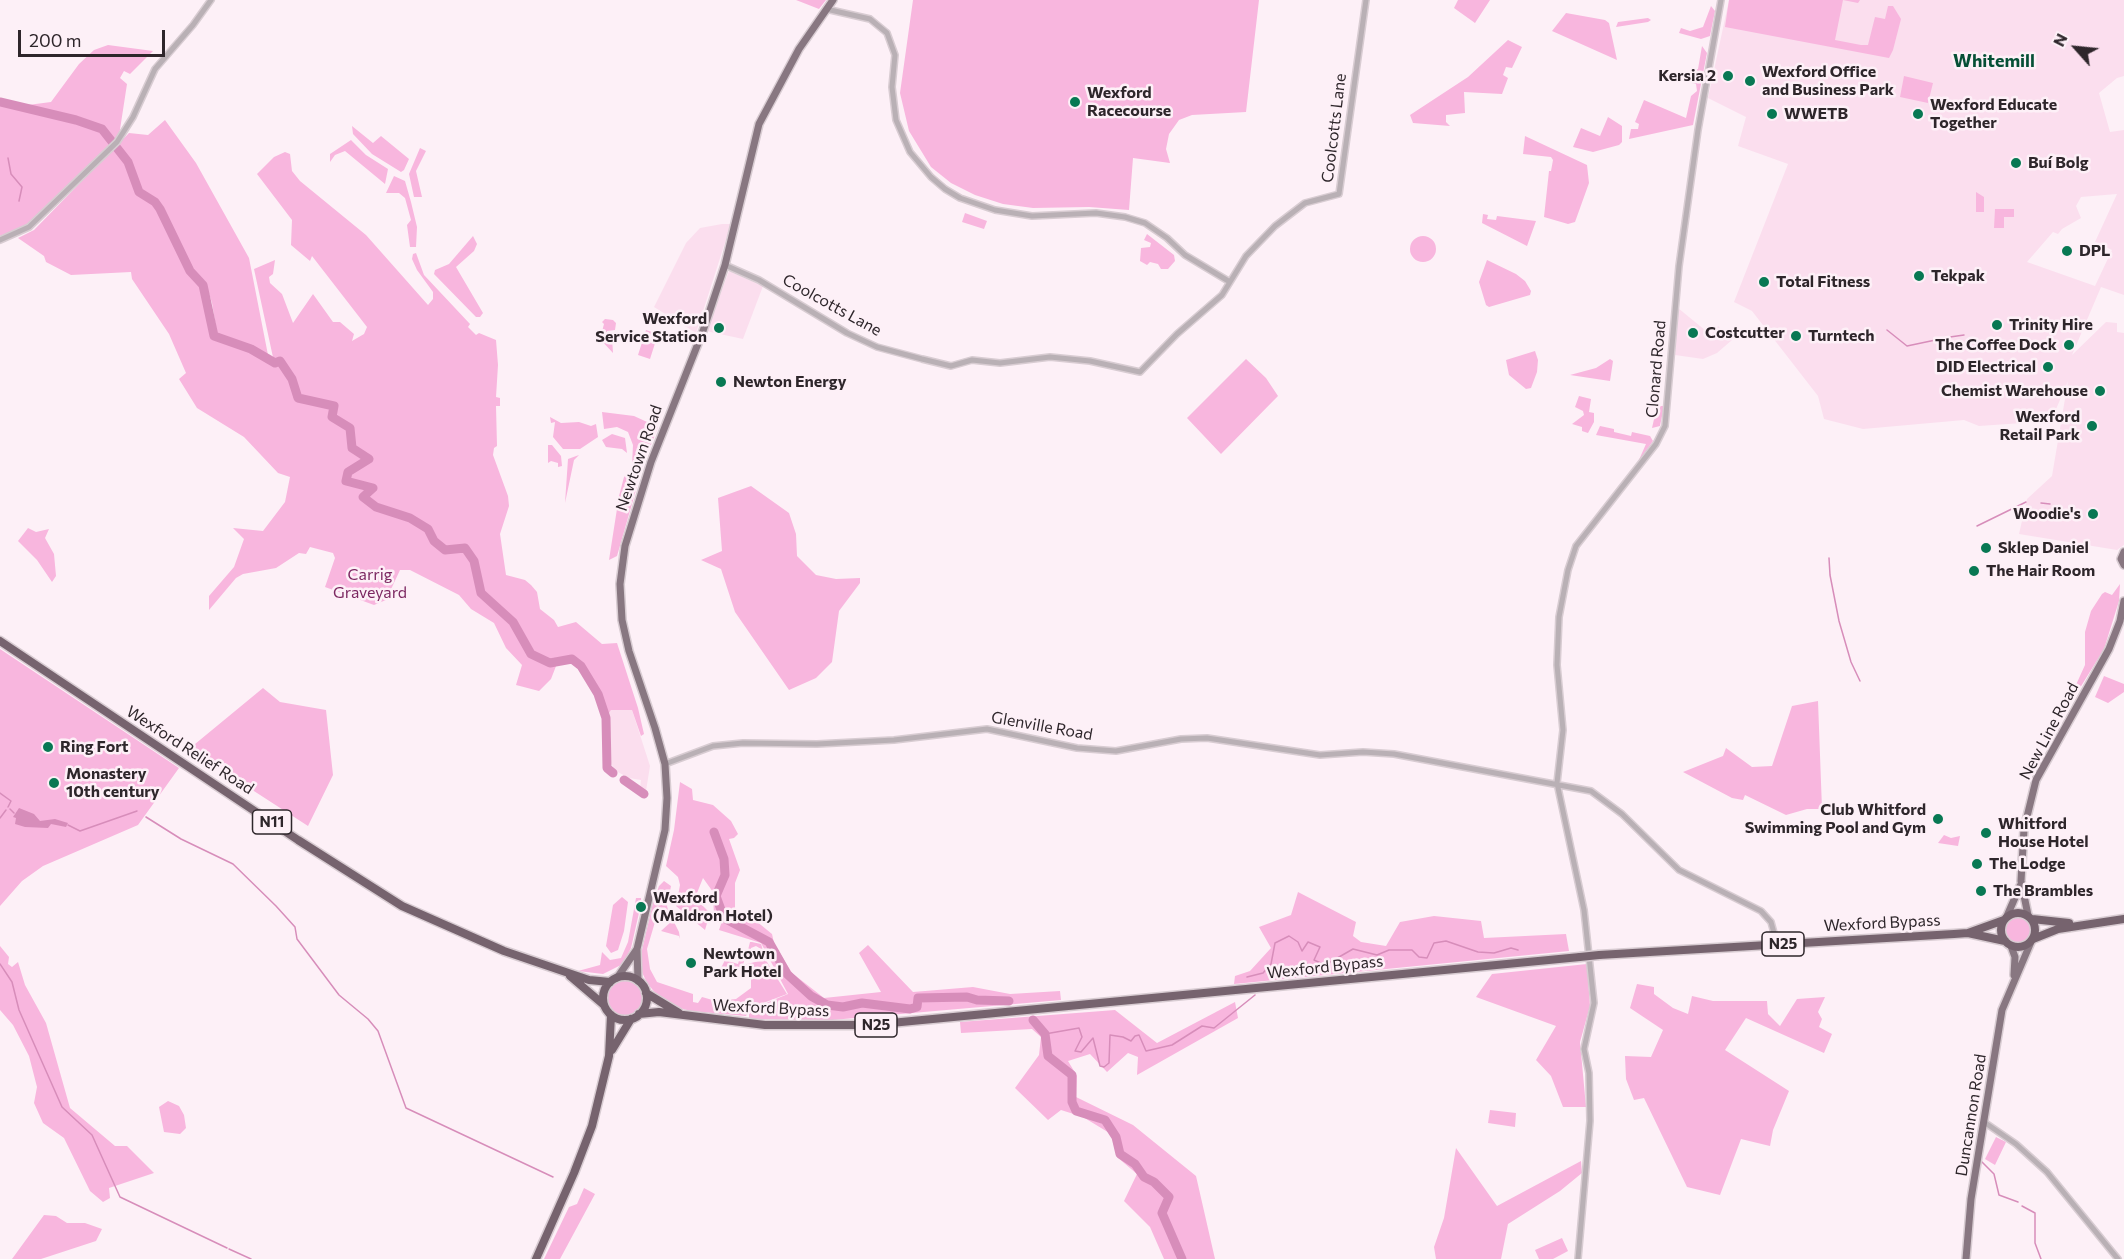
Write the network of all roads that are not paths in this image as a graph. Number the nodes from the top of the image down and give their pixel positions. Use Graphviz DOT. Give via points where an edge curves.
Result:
graph roads {
  1 [pos="211,0"];
  2 [pos="833,0"];
  3 [pos="1366,0"];
  4 [pos="1721,0"];
  5 [pos="826,9"];
  6 [pos="0,240"];
  7 [pos="725,265"];
  8 [pos="1230,282"];
  9 [pos="2124,552"];
  10 [pos="2124,565"];
  11 [pos="2124,601"];
  12 [pos="0,641"];
  13 [pos="664,764"];
  14 [pos="1557,783"];
  15 [pos="2021,880"];
  16 [pos="2030,917"];
  17 [pos="2005,918"];
  18 [pos="2124,919"];
  19 [pos="2085,923"];
  20 [pos="1968,933"];
  21 [pos="2032,941"];
  22 [pos="2008,943"];
  23 [pos="1777,944"];
  24 [pos="637,949"];
  25 [pos="561,970"];
  26 [pos="2014,978"];
  27 [pos="614,980"];
  28 [pos="638,981"];
  29 [pos="646,993"];
  30 [pos="604,1005"];
  31 [pos="611,1015"];
  32 [pos="686,1016"];
  33 [pos="635,1017"];
  34 [pos="609,1056"];
  35 [pos="1984,1122"];
  36 [pos="536,1259"];
  37 [pos="1578,1259"];
  38 [pos="1966,1259"];
  39 [pos="2118,1259"];
  1 -- 6 [label="street" via="155,69 117,142 29,227"];
  2 -- 5 [label="main road, Newtown Road"];
  3 -- 8 [label="street, Coolcotts Lane" via="1340,194 1305,203 1275,226 1246,256"];
  4 -- 14 [label="street, Clonard Road" via="1678,266 1665,426 1656,444 1582,537 1566,577 1556,646 1563,730"];
  5 -- 7 [label="main road, Newtown Road" via="799,49 759,124"];
  5 -- 8 [label="street" via="870,19 887,33 895,55 892,87 896,120 920,165 945,189 977,205 1004,212 1032,216 1096,213 1145,223 1185,255"];
  7 -- 8 [label="street, Coolcotts Lane" via="877,347 951,366 972,360 1000,363 1050,357 1140,372 1222,295"];
  7 -- 13 [label="main road, Newtown Road" via="646,477 622,567 622,620"];
  9 -- 10 [label="main road"];
  11 -- 15 [label="main road, New Line Road" via="2109,649 2036,780 2025,822"];
  12 -- 25 [label="highway, Wexford Relief Road / N11" via="368,886 454,931"];
  13 -- 14 [label="street, Glenville Road" via="713,746 894,740 987,729 1077,748 1116,751 1207,738 1320,755 1384,753"];
  13 -- 24 [label="main road, Newtown Road" via="665,830"];
  14 -- 23 [label="street, Glenville Road" via="1604,798 1679,870 1761,911 1771,922"];
  14 -- 37 [label="street, Clonard Road" via="1584,910 1593,994 1584,1049 1590,1121"];
  15 -- 16 [label="main road, New Line Road"];
  15 -- 17 [label="main road, New Line Road"];
  16 -- 17 [label="highway, N25" via="2018,912"];
  16 -- 19 [label="highway, N25"];
  16 -- 21 [label="highway" via="2036,929"];
  17 -- 20 [label="highway, Wexford Bypass / N25"];
  17 -- 22 [label="highway" via="2001,931"];
  18 -- 19 [label="highway, N25"];
  19 -- 21 [label="highway, N25" via="2049,932"];
  20 -- 22 [label="highway, Wexford Bypass / N25"];
  20 -- 23 [label="highway, Wexford Bypass / N25"];
  21 -- 22 [label="highway, N25" via="2021,947"];
  21 -- 26 [label="main road, Duncannon Road"];
  22 -- 26 [label="main road, Duncannon Road" via="2015,957"];
  23 -- 32 [label="highway, Wexford Bypass / N25, bridge" via="1599,955 870,1025 765,1025"];
  24 -- 27 [label="main road, Newtown Road"];
  24 -- 28 [label="main road, Newtown Road"];
  25 -- 27 [label="highway, Wexford Relief Road / N11" via="589,980"];
  25 -- 30 [label="highway, Wexford Relief Road / N11"];
  26 -- 35 [label="main road, Duncannon Road" via="2002,1010"];
  27 -- 28 [label="highway" via="629,977"];
  27 -- 30 [label="highway" via="604,993"];
  28 -- 29 [label="highway, N25"];
  29 -- 32 [label="highway, Wexford Bypass / N25"];
  29 -- 33 [label="highway" via="645,1006"];
  30 -- 31 [label="highway"];
  31 -- 33 [label="highway, N25" via="620,1019"];
  31 -- 34 [label="highway"];
  32 -- 33 [label="highway, Wexford Bypass / N25" via="659,1012"];
  33 -- 34 [label="highway"];
  34 -- 36 [label="highway" via="584,1148"];
  35 -- 38 [label="main road, Duncannon Road"];
  35 -- 39 [label="street" via="2047,1172"];
}
